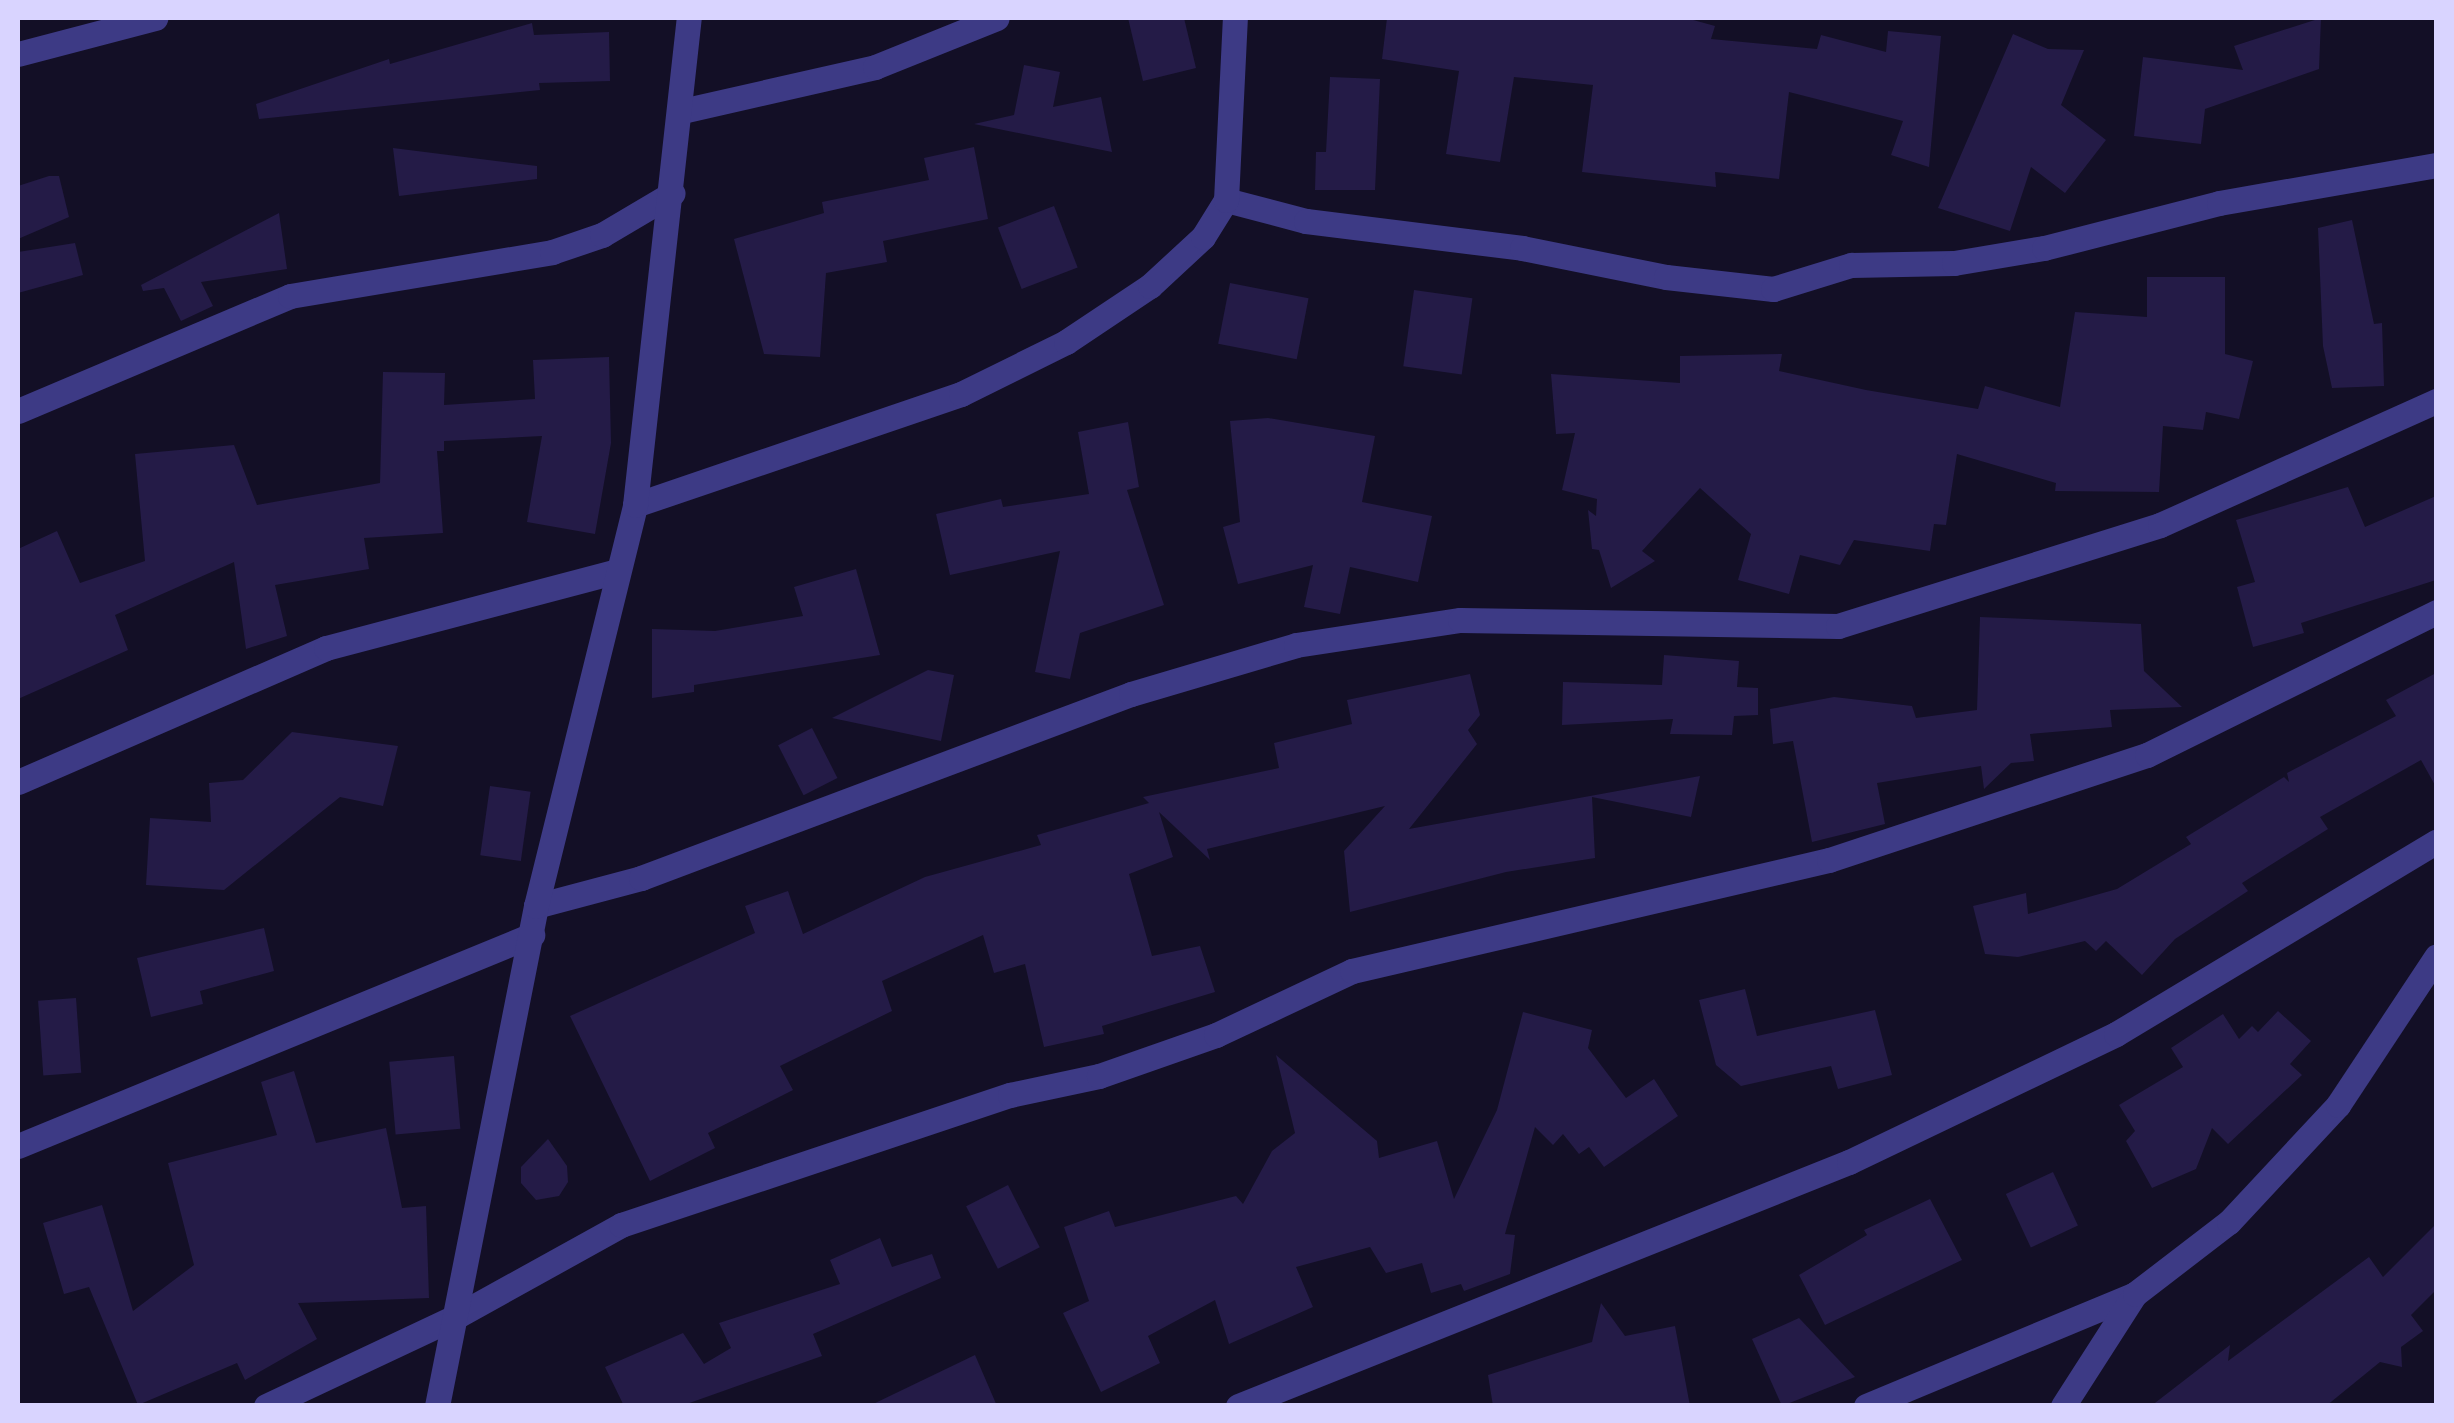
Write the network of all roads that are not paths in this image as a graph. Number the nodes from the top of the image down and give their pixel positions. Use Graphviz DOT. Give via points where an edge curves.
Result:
graph roads {
  1 [pos="155,18"];
  2 [pos="689,18"];
  3 [pos="997,18"];
  4 [pos="1236,18"];
  5 [pos="18,54"];
  6 [pos="682,111"];
  7 [pos="2436,166"];
  8 [pos="673,193"];
  9 [pos="1226,200"];
  10 [pos="2436,401"];
  11 [pos="18,410"];
  12 [pos="635,506"];
  13 [pos="618,571"];
  14 [pos="2436,612"];
  15 [pos="18,782"];
  16 [pos="2436,842"];
  17 [pos="536,906"];
  18 [pos="532,935"];
  19 [pos="2436,957"];
  20 [pos="18,1146"];
  21 [pos="2134,1294"];
  22 [pos="457,1316"];
  23 [pos="266,1406"];
  24 [pos="437,1406"];
  25 [pos="1238,1406"];
  26 [pos="1866,1406"];
  27 [pos="2063,1406"];
  1 -- 5 [label="street"];
  2 -- 6 [label="street"];
  3 -- 6 [label="street" via="875,66"];
  4 -- 9 [label="street"];
  6 -- 8 [label="street"];
  7 -- 9 [label="street" via="2219,203 2044,248 1954,264 1851,265 1772,289 1666,278 1522,248 1306,222"];
  8 -- 11 [label="street" via="602,236 552,252 290,296"];
  8 -- 12 [label="street"];
  9 -- 12 [label="street" via="1203,236 1150,286 1066,342 961,394"];
  10 -- 17 [label="street" via="2160,525 1838,626 1460,620 1296,645 1131,694 640,878"];
  12 -- 13 [label="street"];
  13 -- 15 [label="street" via="326,648"];
  13 -- 17 [label="street"];
  14 -- 22 [label="street" via="2148,755 1830,860 1352,971 1216,1035 1116,1070 1010,1095 621,1225"];
  16 -- 25 [label="street" via="2116,1034 1849,1162"];
  17 -- 18 [label="street"];
  18 -- 20 [label="street"];
  18 -- 22 [label="street"];
  19 -- 21 [label="street" via="2338,1105 2229,1222"];
  21 -- 26 [label="street"];
  21 -- 27 [label="street"];
  22 -- 23 [label="street"];
  22 -- 24 [label="street"];
}
